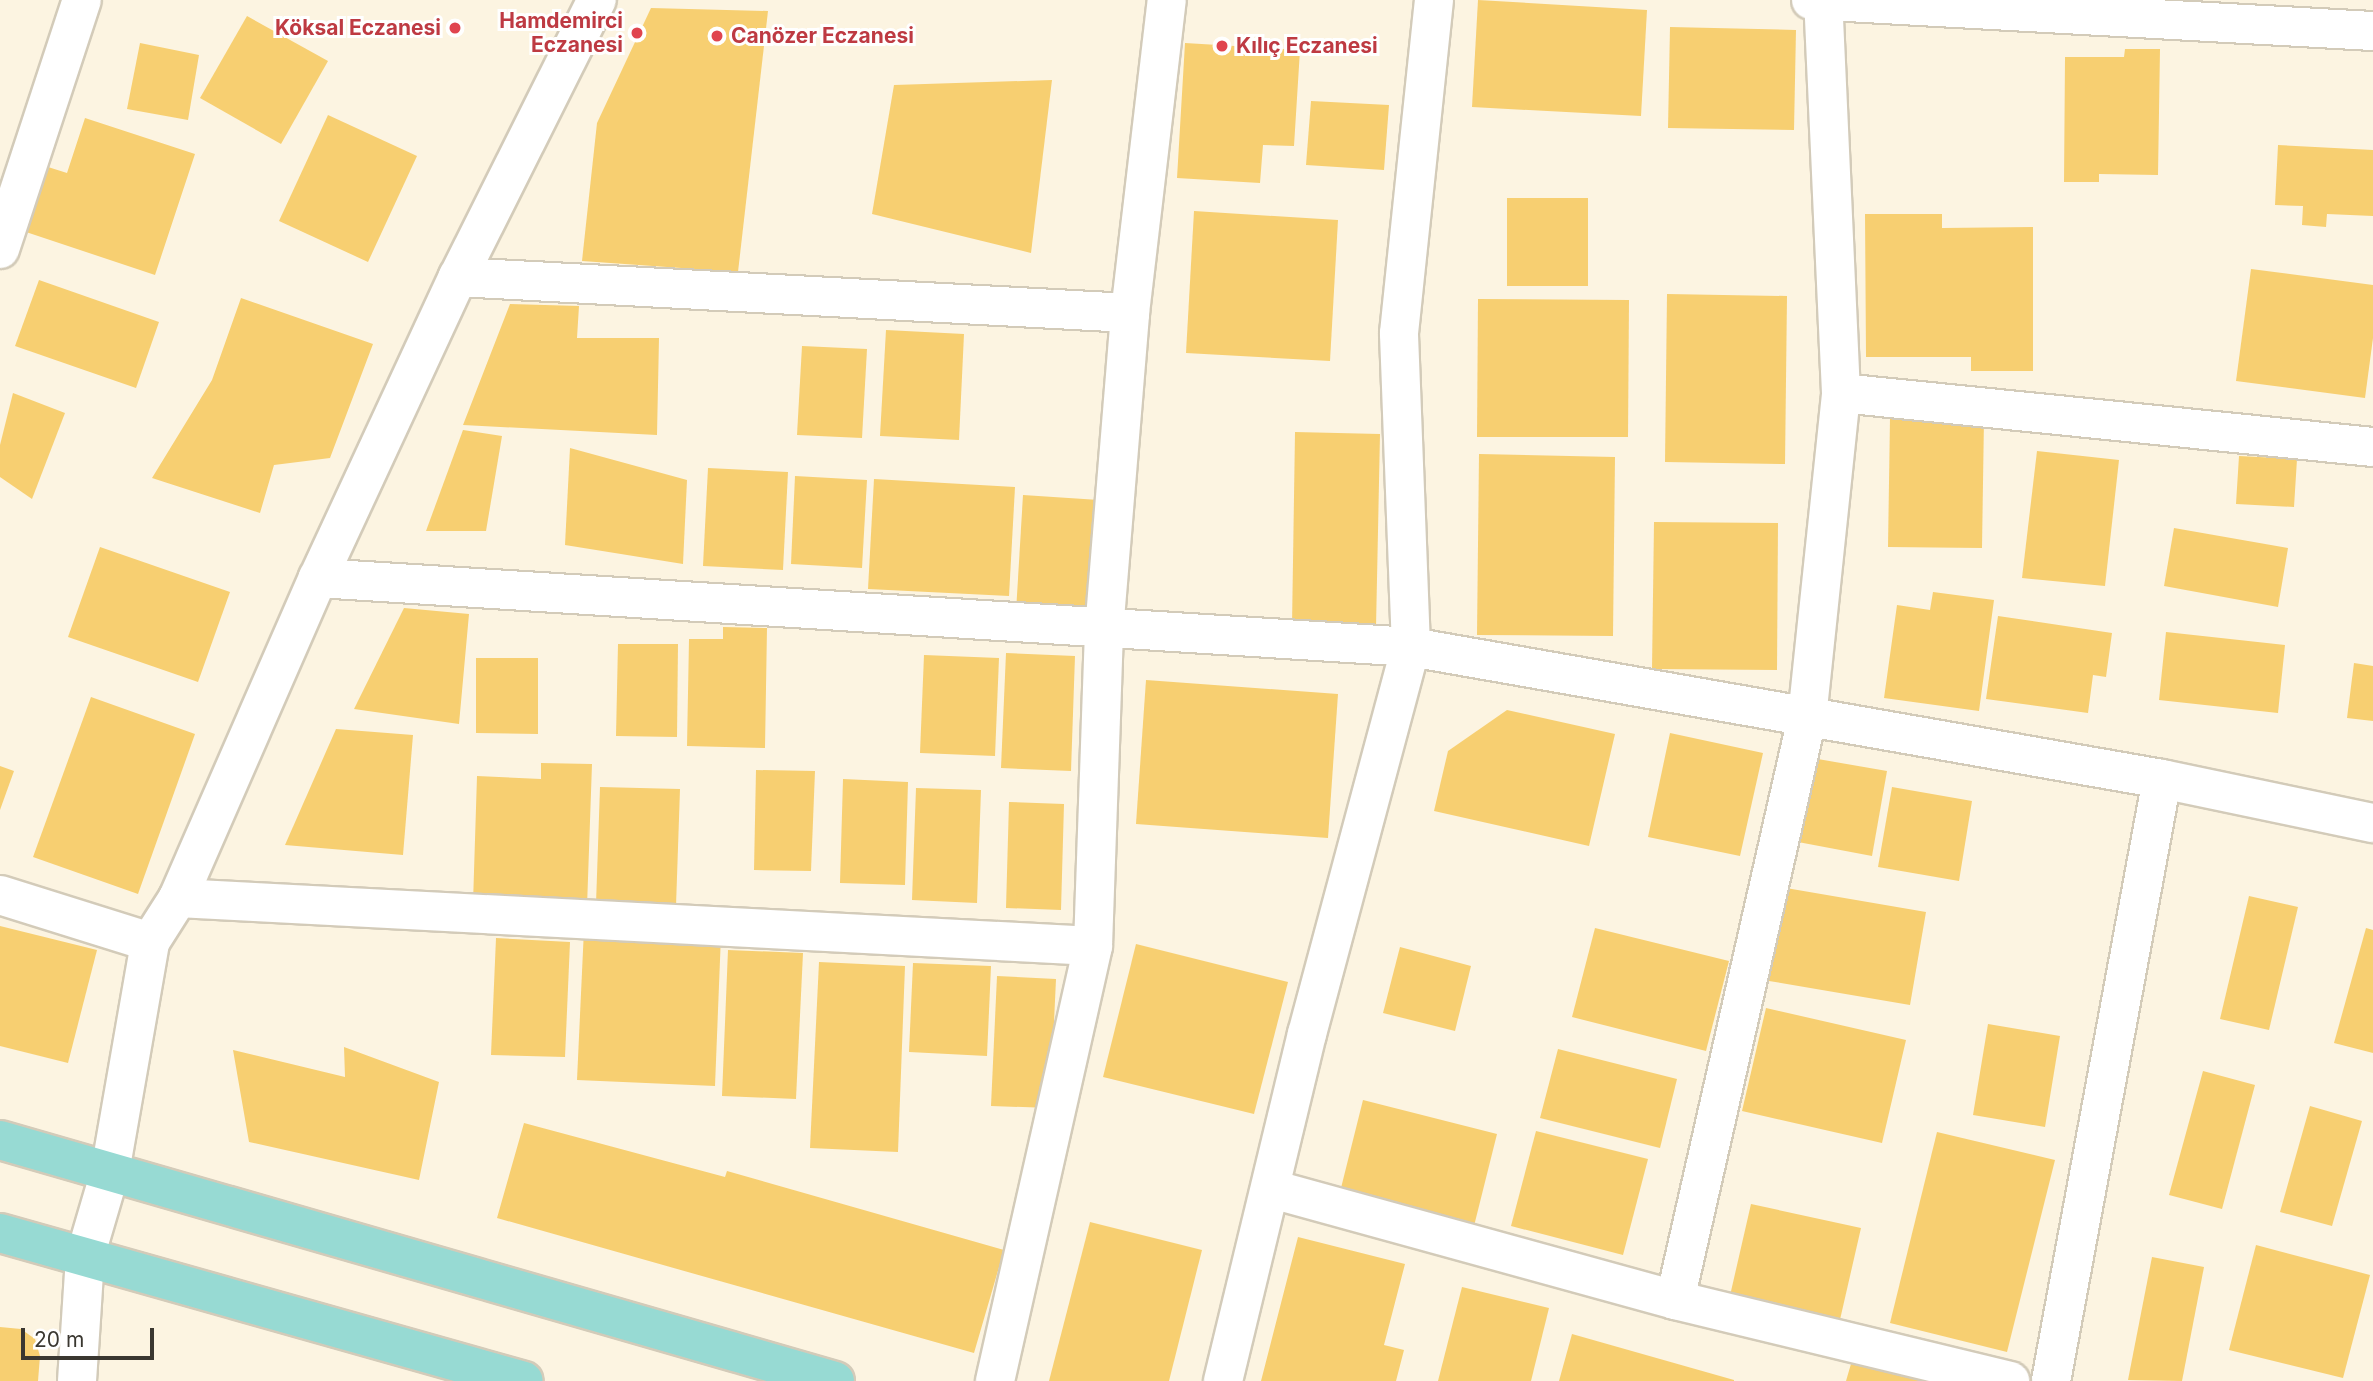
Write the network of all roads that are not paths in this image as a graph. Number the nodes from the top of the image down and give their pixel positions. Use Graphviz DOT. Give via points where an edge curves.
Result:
graph roads {
  1 [pos="82,0"];
  2 [pos="597,0"];
  3 [pos="1167,0"];
  4 [pos="1434,0"];
  5 [pos="1811,0"];
  6 [pos="1823,0"];
  7 [pos="2373,31"];
  8 [pos="0,249"];
  9 [pos="458,277"];
  10 [pos="1130,313"];
  11 [pos="1840,393"];
  12 [pos="2373,447"];
  13 [pos="318,578"];
  14 [pos="1104,631"];
  15 [pos="1411,647"];
  16 [pos="1807,718"];
  17 [pos="2162,779"];
  18 [pos="2373,823"];
  19 [pos="0,895"];
  20 [pos="178,898"];
  21 [pos="150,942"];
  22 [pos="1093,946"];
  23 [pos="0,1140"];
  24 [pos="110,1172"];
  25 [pos="1272,1189"];
  26 [pos="0,1233"];
  27 [pos="85,1257"];
  28 [pos="1675,1300"];
  29 [pos="77,1381"];
  30 [pos="524,1381"];
  31 [pos="835,1381"];
  32 [pos="995,1381"];
  33 [pos="1223,1381"];
  34 [pos="2010,1381"];
  35 [pos="2051,1381"];
  1 -- 8 [label="street"];
  2 -- 9 [label="street"];
  3 -- 10 [label="street"];
  4 -- 15 [label="street" via="1399,332"];
  5 -- 6 [label="street"];
  6 -- 7 [label="street"];
  6 -- 11 [label="street"];
  9 -- 10 [label="street"];
  9 -- 13 [label="street"];
  10 -- 14 [label="street"];
  11 -- 12 [label="street"];
  11 -- 16 [label="street"];
  13 -- 14 [label="street"];
  13 -- 20 [label="street"];
  14 -- 15 [label="street"];
  14 -- 22 [label="street"];
  15 -- 16 [label="street"];
  15 -- 25 [label="street" via="1307,1034"];
  16 -- 17 [label="street"];
  16 -- 28 [label="street"];
  17 -- 18 [label="street"];
  17 -- 35 [label="street"];
  19 -- 21 [label="street"];
  20 -- 21 [label="street"];
  20 -- 22 [label="street"];
  21 -- 24 [label="street"];
  22 -- 32 [label="street"];
  23 -- 24 [label="main road"];
  24 -- 27 [label="street"];
  24 -- 31 [label="main road"];
  25 -- 28 [label="street"];
  25 -- 33 [label="street"];
  26 -- 27 [label="main road"];
  27 -- 29 [label="street"];
  27 -- 30 [label="main road"];
  28 -- 34 [label="street"];
}
